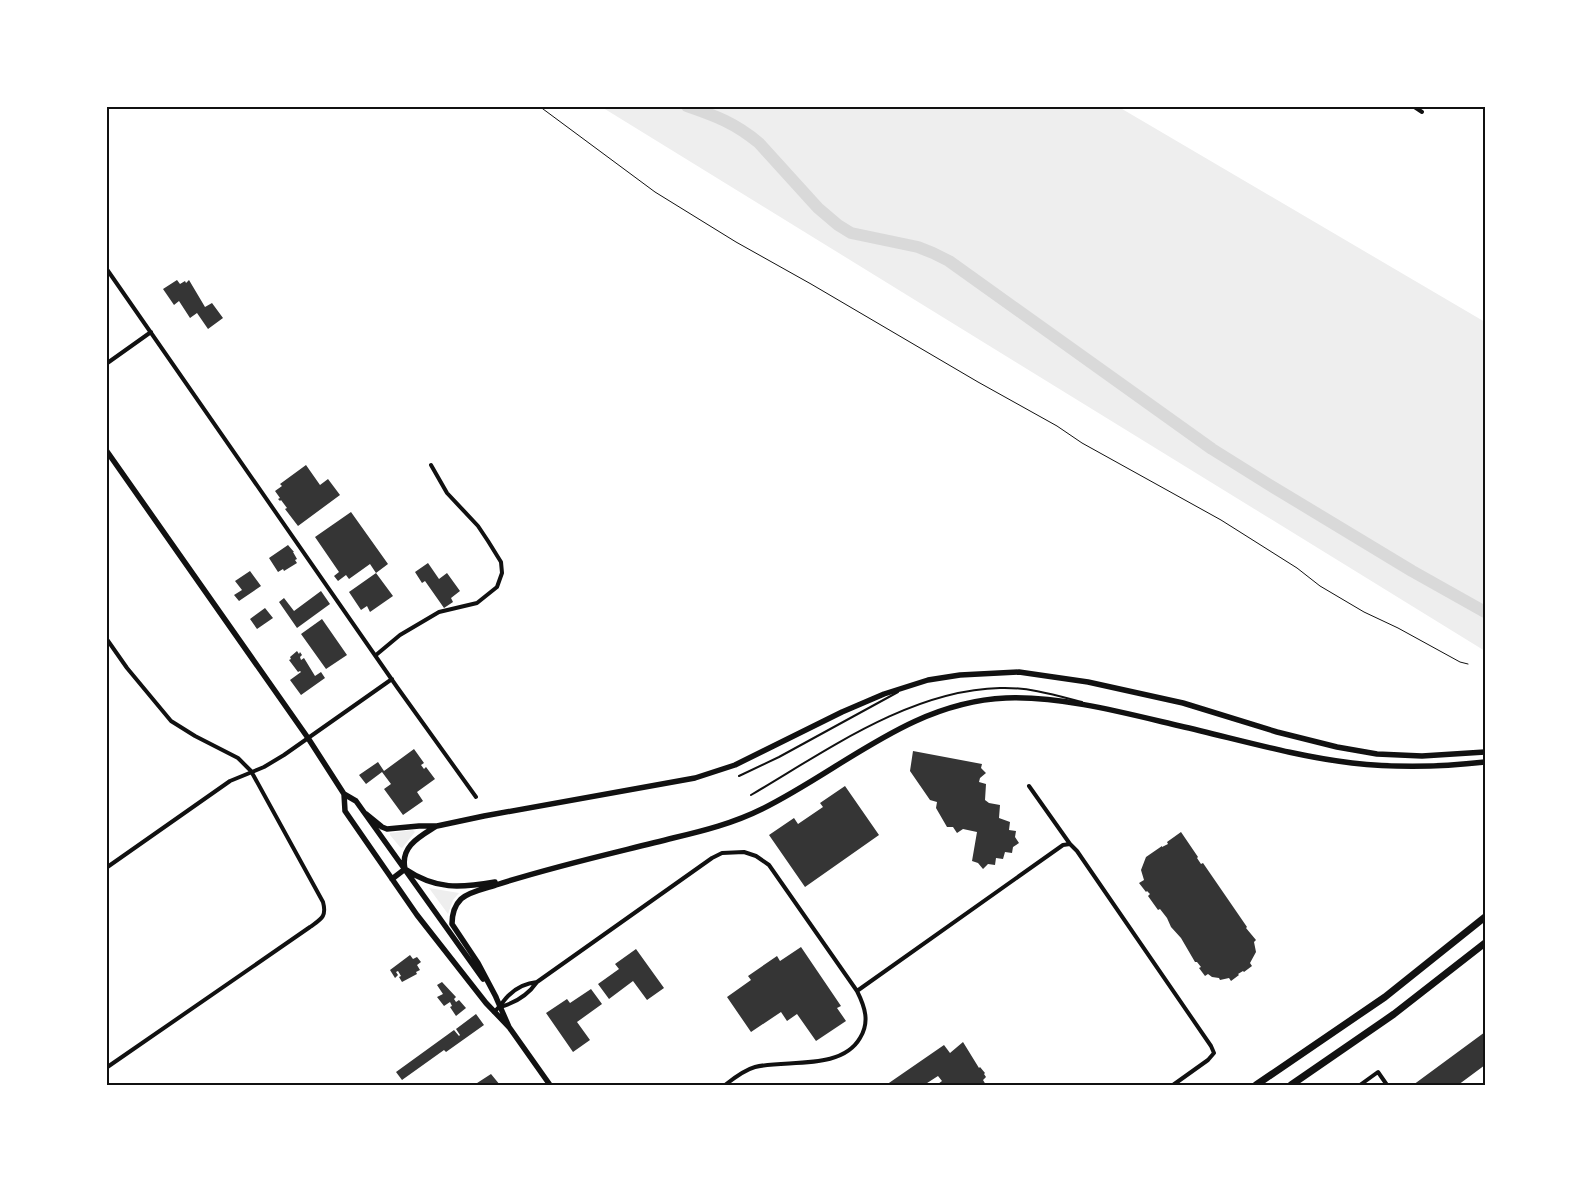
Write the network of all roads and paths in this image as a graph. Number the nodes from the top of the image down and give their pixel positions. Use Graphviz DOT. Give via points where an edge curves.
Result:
graph roads {
  1 [pos="539,106"];
  2 [pos="1413,106"];
  3 [pos="1422,112"];
  4 [pos="106,268"];
  5 [pos="151,332"];
  6 [pos="106,364"];
  7 [pos="106,450"];
  8 [pos="431,465"];
  9 [pos="106,638"];
  10 [pos="376,655"];
  11 [pos="1468,664"];
  12 [pos="392,679"];
  13 [pos="928,680"];
  14 [pos="1114,710"];
  15 [pos="308,738"];
  16 [pos="1485,752"];
  17 [pos="1485,762"];
  18 [pos="250,771"];
  19 [pos="739,776"];
  20 [pos="1029,786"];
  21 [pos="344,794"];
  22 [pos="751,794"];
  23 [pos="476,797"];
  24 [pos="366,814"];
  25 [pos="437,826"];
  26 [pos="1070,844"];
  27 [pos="106,868"];
  28 [pos="405,869"];
  29 [pos="516,878"];
  30 [pos="392,879"];
  31 [pos="1485,917"];
  32 [pos="1485,942"];
  33 [pos="537,982"];
  34 [pos="857,991"];
  35 [pos="496,997"];
  36 [pos="500,1007"];
  37 [pos="494,1012"];
  38 [pos="509,1027"];
  39 [pos="106,1068"];
  40 [pos="548,1084"];
  41 [pos="725,1085"];
  42 [pos="1173,1085"];
  43 [pos="1255,1085"];
  44 [pos="1290,1085"];
  45 [pos="1360,1085"];
  46 [pos="1387,1085"];
  1 -- 11 [label="path" via="655,192 736,242 1221,520 1364,612"];
  2 -- 3 [label="street"];
  4 -- 5 [label="street"];
  5 -- 6 [label="street"];
  5 -- 10 [label="street"];
  7 -- 15 [label="main road"];
  8 -- 10 [label="street" via="447,493 483,533 501,562 502,573 497,587 477,603 439,612 400,635"];
  9 -- 18 [label="street" via="171,721 238,758"];
  10 -- 12 [label="street"];
  12 -- 15 [label="street"];
  12 -- 23 [label="street"];
  13 -- 16 [label="main road" via="1019,672 1088,682 1183,703 1277,732 1377,754 1422,756"];
  13 -- 19 [label="lane" via="888,696"];
  13 -- 25 [label="main road" via="884,694 735,765 695,778"];
  14 -- 17 [label="main road" via="1302,755 1352,763 1408,767"];
  14 -- 22 [label="lane" via="1042,691 1000,688 959,692 882,719"];
  14 -- 29 [label="main road" via="1031,698 1003,698 953,707 895,730 793,792 746,816 702,831"];
  15 -- 18 [label="street" via="264,766"];
  15 -- 21 [label="main road"];
  18 -- 27 [label="street" via="230,781"];
  18 -- 39 [label="street" via="323,902 323,917"];
  20 -- 26 [label="street"];
  21 -- 24 [label="main road" via="356,800"];
  21 -- 30 [label="main road" via="345,811"];
  24 -- 25 [label="main road" via="388,829"];
  24 -- 28 [label="main road"];
  25 -- 28 [label="main road" via="409,846"];
  26 -- 34 [label="street" via="1063,845"];
  26 -- 42 [label="street" via="1214,1053"];
  28 -- 29 [label="main road" via="445,886 459,887"];
  28 -- 30 [label="main road"];
  28 -- 35 [label="main road"];
  29 -- 35 [label="main road" via="463,897 452,918 454,929 478,963"];
  30 -- 37 [label="main road"];
  31 -- 43 [label="highway" via="1385,997"];
  32 -- 44 [label="highway" via="1394,1014"];
  33 -- 34 [label="street" via="712,858 722,853 744,852 769,865"];
  33 -- 36 [label="street" via="512,1004"];
  33 -- 36 [label="street" via="527,982 508,996"];
  34 -- 41 [label="street" via="864,1005 864,1032 846,1052 824,1060 755,1067"];
  35 -- 36 [label="main road"];
  36 -- 37 [label="street"];
  36 -- 38 [label="main road"];
  37 -- 38 [label="main road"];
  38 -- 40 [label="main road"];
  45 -- 46 [label="street" via="1378,1072"];
}
